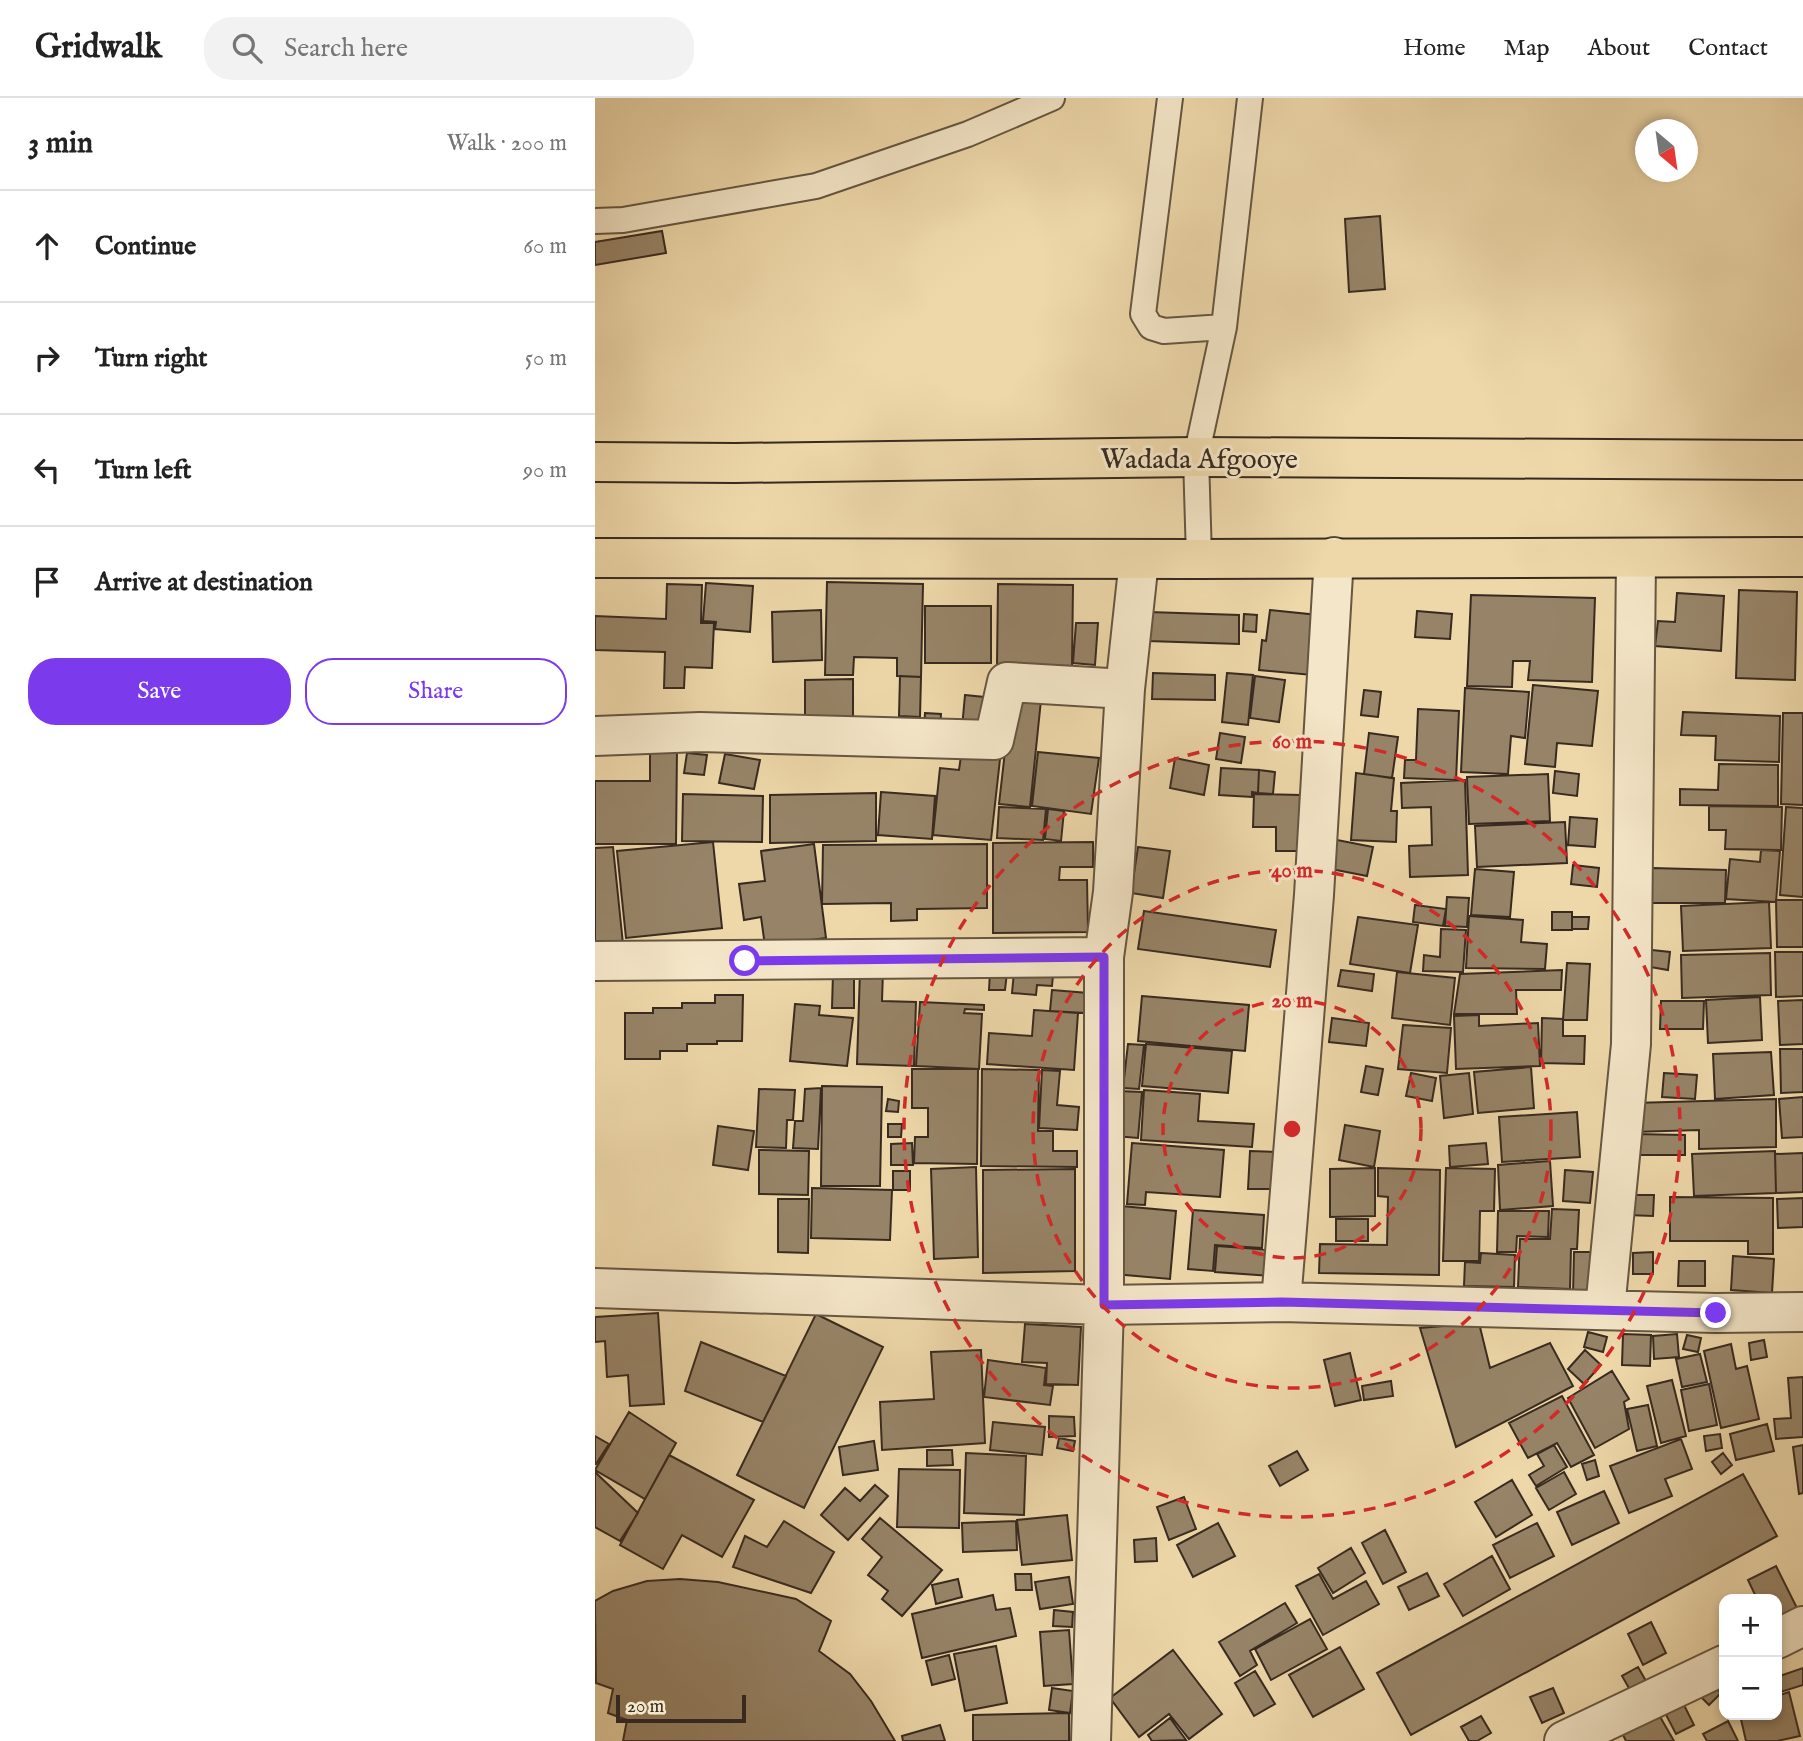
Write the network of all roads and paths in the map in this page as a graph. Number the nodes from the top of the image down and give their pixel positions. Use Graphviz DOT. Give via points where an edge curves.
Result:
graph roads {
  1 [pos="1052,98"];
  2 [pos="1170,98"];
  3 [pos="1250,98"];
  4 [pos="595,222"];
  5 [pos="1224,327"];
  6 [pos="1196,457"];
  7 [pos="1803,460"];
  8 [pos="595,462"];
  9 [pos="1334,557"];
  10 [pos="1803,557"];
  11 [pos="595,558"];
  12 [pos="1199,558"];
  13 [pos="1636,558"];
  14 [pos="1139,560"];
  15 [pos="1125,689"];
  16 [pos="595,736"];
  17 [pos="1104,957"];
  18 [pos="595,961"];
  19 [pos="595,1288"];
  20 [pos="1282,1302"];
  21 [pos="1104,1305"];
  22 [pos="1605,1309"];
  23 [pos="1803,1312"];
  24 [pos="1803,1626"];
  25 [pos="1782,1636"];
  26 [pos="1719,1667"];
  27 [pos="1091,1741"];
  28 [pos="1565,1741"];
  1 -- 4 [label="lane" via="968,134 816,186"];
  2 -- 5 [label="lane" via="1143,314 1151,327 1164,331"];
  3 -- 5 [label="lane"];
  5 -- 6 [label="lane"];
  6 -- 7 [label="highway, Wadada Afgooye"];
  6 -- 8 [label="highway, Wadada Afgooye"];
  6 -- 12 [label="lane"];
  9 -- 12 [label="highway"];
  9 -- 13 [label="highway"];
  9 -- 20 [label="street" via="1314,895"];
  10 -- 13 [label="highway"];
  11 -- 14 [label="highway"];
  12 -- 14 [label="highway"];
  13 -- 22 [label="street" via="1631,1044"];
  14 -- 15 [label="street"];
  15 -- 16 [label="street" via="1007,682 994,740 700,732"];
  15 -- 17 [label="street" via="1113,892"];
  17 -- 18 [label="street"];
  17 -- 21 [label="street"];
  19 -- 21 [label="street"];
  20 -- 21 [label="street"];
  20 -- 22 [label="street"];
  21 -- 27 [label="street"];
  22 -- 23 [label="street"];
  24 -- 25 [label="street"];
  26 -- 28 [label="street"];
}
